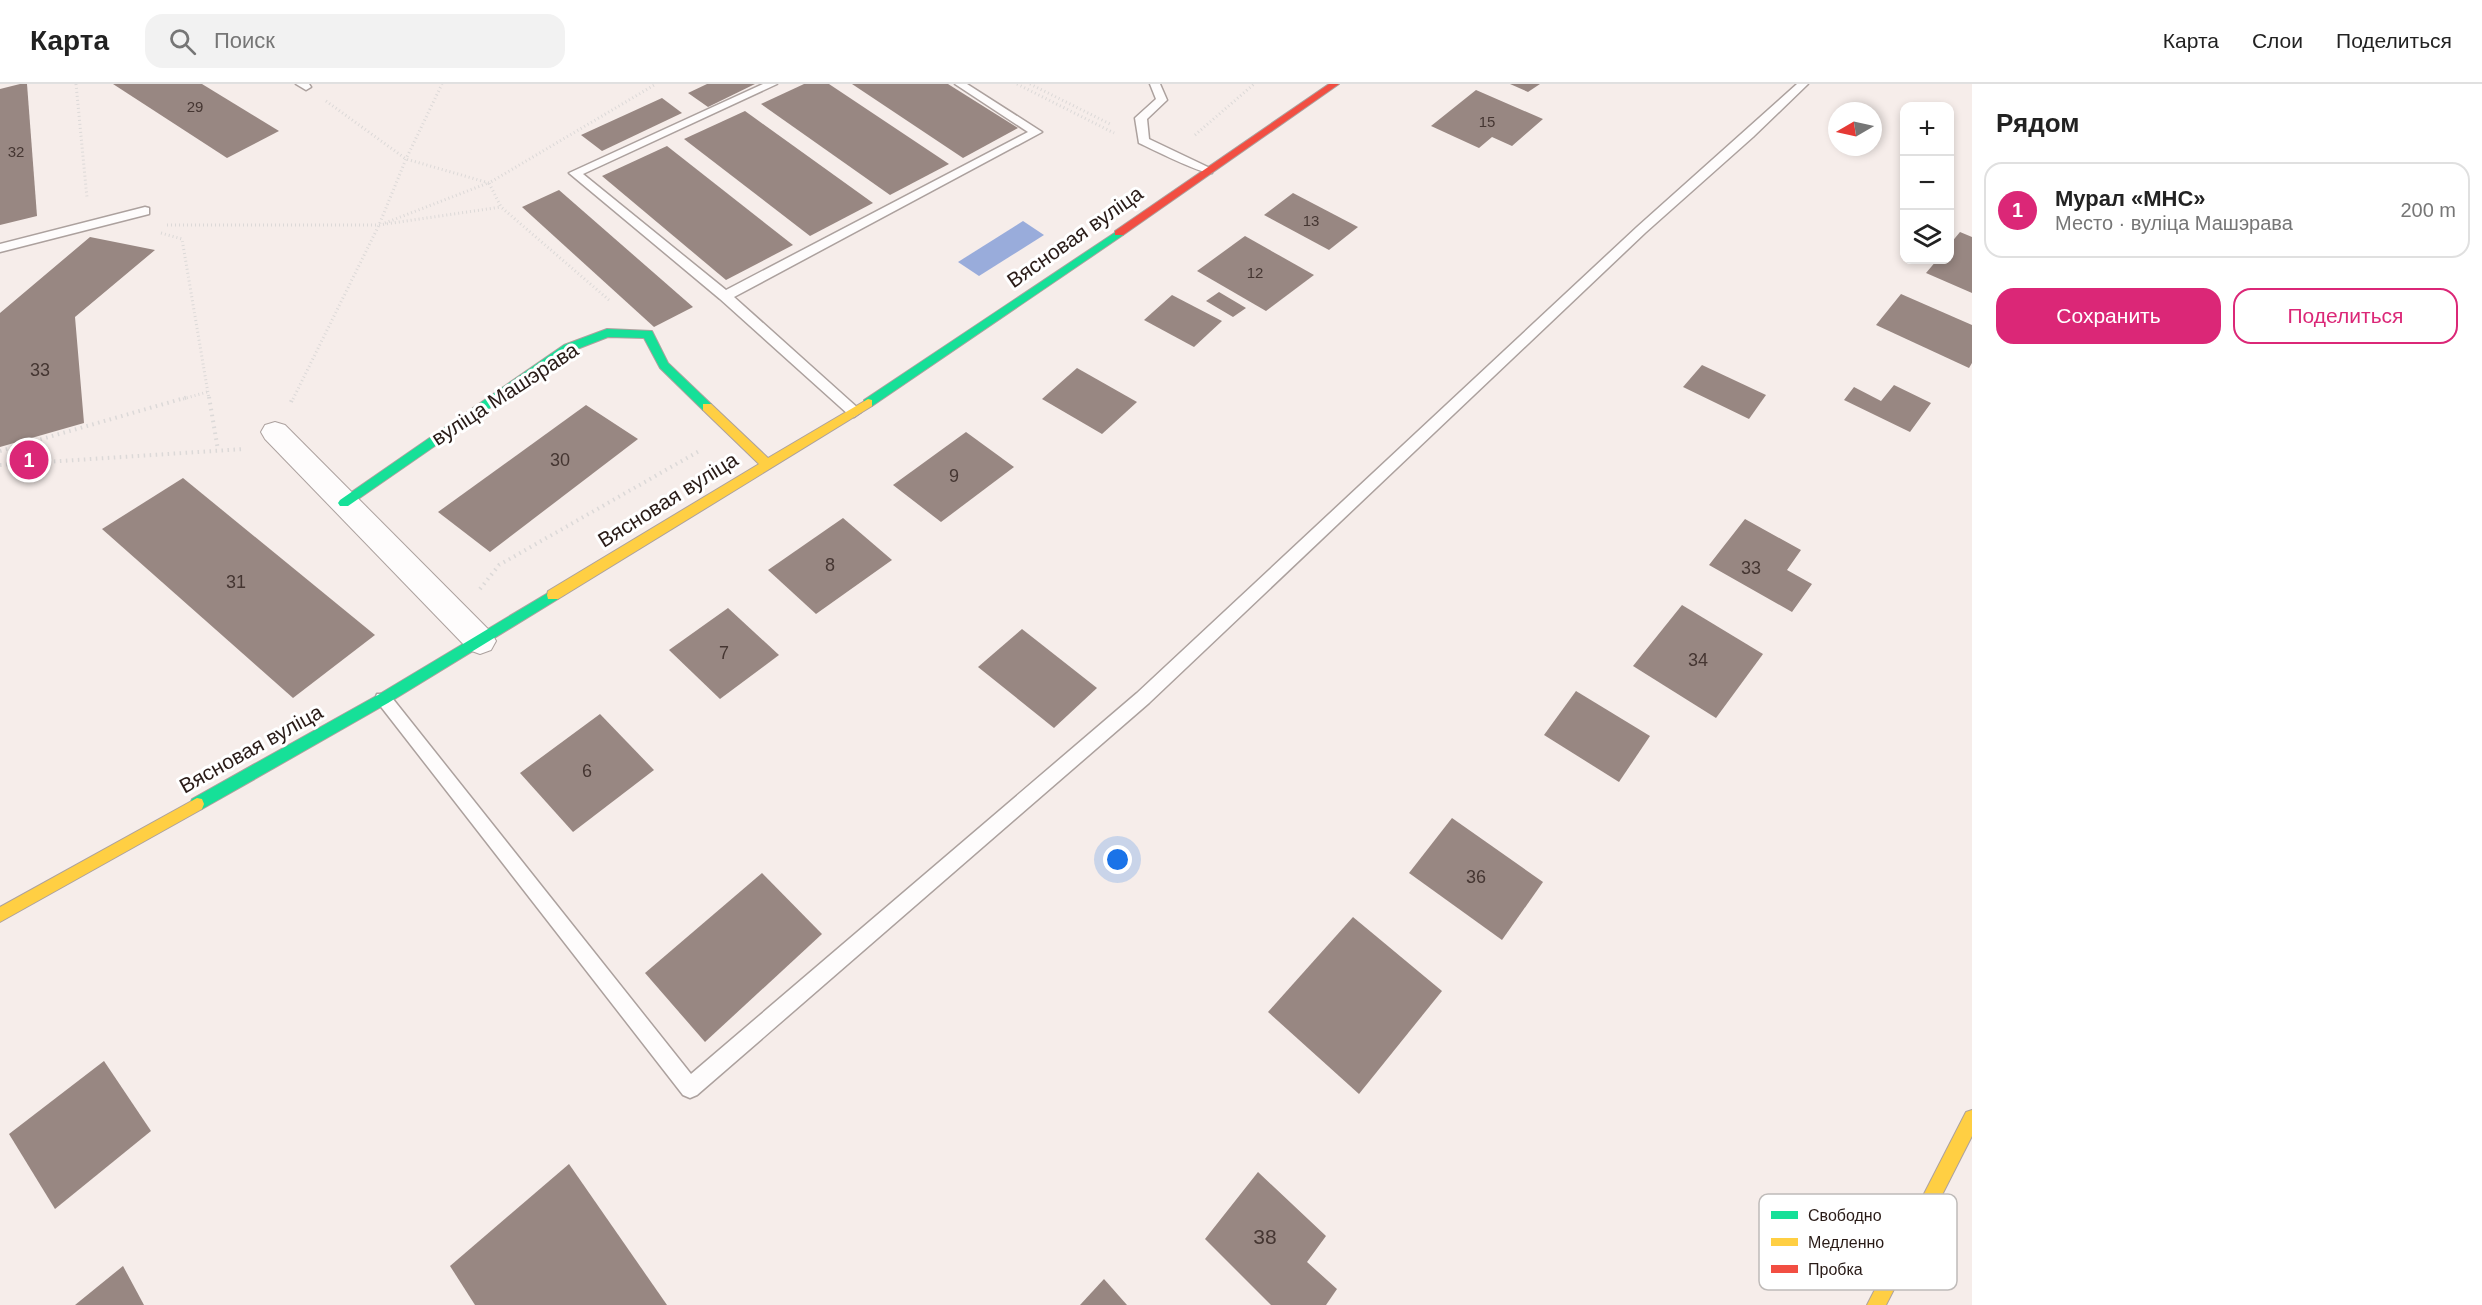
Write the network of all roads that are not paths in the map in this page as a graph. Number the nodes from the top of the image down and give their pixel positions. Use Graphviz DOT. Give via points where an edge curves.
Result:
graph roads {
  1 [pos="772,84"];
  2 [pos="960,84"];
  3 [pos="1155,84"];
  4 [pos="1335,84"];
  5 [pos="1803,84"];
  6 [pos="1208,171"];
  7 [pos="145,211"];
  8 [pos="0,248"];
  9 [pos="725,297"];
  10 [pos="854,412"];
  11 [pos="264,440"];
  12 [pos="767,464"];
  13 [pos="344,503"];
  14 [pos="480,641"];
  15 [pos="383,699"];
  16 [pos="0,915"];
  17 [pos="1972,1119"];
  18 [pos="1933,1194"];
  19 [pos="1884,1290"];
  20 [pos="1876,1305"];
  1 -- 9 [label="lane" via="574,173"];
  2 -- 9 [label="lane" via="1036,132"];
  3 -- 6 [label="lane" via="1162,99 1141,118 1143,141"];
  4 -- 6 [label="street, Вясновая вуліца"];
  5 -- 15 [label="lane" via="1641,230 1143,698 690,1088"];
  6 -- 10 [label="street, Вясновая вуліца"];
  7 -- 8 [label="lane"];
  9 -- 10 [label="lane"];
  10 -- 12 [label="street, Вясновая вуліца"];
  11 -- 13 [label="street"];
  12 -- 13 [label="street, вуліца Машэрава" via="664,365 648,334 607,333 568,348"];
  12 -- 14 [label="street, Вясновая вуліца"];
  13 -- 14 [label="street"];
  14 -- 15 [label="street, Вясновая вуліца"];
  15 -- 16 [label="street, Вясновая вуліца"];
  17 -- 18 [label="street"];
  19 -- 20 [label="street"];
}
